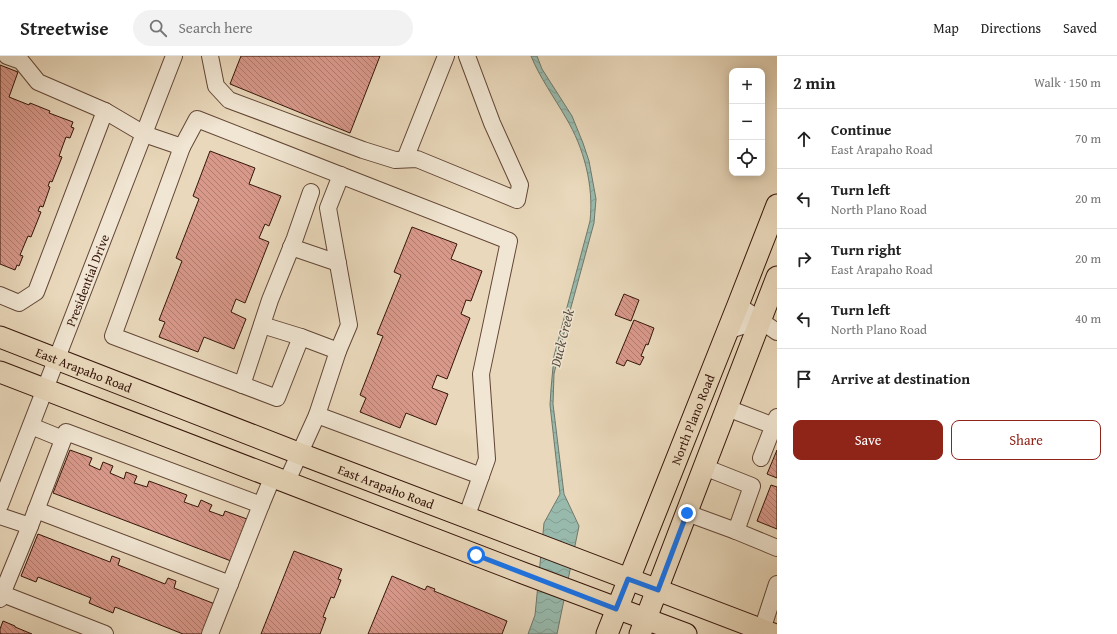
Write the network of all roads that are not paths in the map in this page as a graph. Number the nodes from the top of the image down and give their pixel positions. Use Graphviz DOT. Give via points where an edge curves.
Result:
graph roads {
  1 [pos="7,56"];
  2 [pos="174,56"];
  3 [pos="446,56"];
  4 [pos="467,56"];
  5 [pos="213,60"];
  6 [pos="105,111"];
  7 [pos="144,134"];
  8 [pos="182,147"];
  9 [pos="406,159"];
  10 [pos="341,175"];
  11 [pos="311,192"];
  12 [pos="777,205"];
  13 [pos="291,247"];
  14 [pos="338,263"];
  15 [pos="777,277"];
  16 [pos="0,295"];
  17 [pos="738,305"];
  18 [pos="262,325"];
  19 [pos="769,326"];
  20 [pos="727,330"];
  21 [pos="0,337"];
  22 [pos="301,338"];
  23 [pos="338,351"];
  24 [pos="56,358"];
  25 [pos="0,372"];
  26 [pos="242,385"];
  27 [pos="46,389"];
  28 [pos="727,408"];
  29 [pos="317,415"];
  30 [pos="775,422"];
  31 [pos="31,426"];
  32 [pos="63,439"];
  33 [pos="298,453"];
  34 [pos="761,458"];
  35 [pos="704,467"];
  36 [pos="481,476"];
  37 [pos="280,478"];
  38 [pos="0,505"];
  39 [pos="261,505"];
  40 [pos="36,510"];
  41 [pos="687,513"];
  42 [pos="0,516"];
  43 [pos="466,518"];
  44 [pos="30,526"];
  45 [pos="736,531"];
  46 [pos="777,548"];
  47 [pos="628,579"];
  48 [pos="230,584"];
  49 [pos="777,584"];
  50 [pos="658,590"];
  51 [pos="1,595"];
  52 [pos="616,609"];
  53 [pos="643,627"];
  54 [pos="768,632"];
  55 [pos="106,634"];
  56 [pos="210,634"];
  57 [pos="607,634"];
  58 [pos="686,634"];
  1 -- 6 [label="street" via="21,61 38,82"];
  2 -- 7 [label="street, Presidential Drive"];
  3 -- 9 [label="street"];
  4 -- 9 [label="street" via="492,123 520,185 517,200 417,159"];
  5 -- 9 [label="street" via="216,86 229,100 363,150 395,160"];
  6 -- 7 [label="street"];
  6 -- 16 [label="street" via="36,292 19,303"];
  7 -- 8 [label="street"];
  7 -- 24 [label="street, Presidential Drive"];
  8 -- 10 [label="street" via="197,118"];
  8 -- 26 [label="street" via="113,336"];
  10 -- 14 [label="street" via="328,208"];
  10 -- 36 [label="street" via="509,241 480,374 487,459"];
  11 -- 13 [label="street"];
  12 -- 17 [label="main road, North Plano Road"];
  13 -- 14 [label="street"];
  13 -- 18 [label="street"];
  14 -- 23 [label="street" via="349,325"];
  15 -- 19 [label="main road"];
  17 -- 19 [label="street"];
  17 -- 20 [label="main road, North Plano Road"];
  18 -- 22 [label="street"];
  18 -- 26 [label="street"];
  19 -- 20 [label="street"];
  19 -- 28 [label="main road"];
  20 -- 47 [label="main road, North Plano Road"];
  21 -- 24 [label="main road, East Arapaho Road"];
  22 -- 23 [label="street"];
  22 -- 26 [label="street" via="277,398"];
  23 -- 29 [label="street"];
  24 -- 27 [label="street, Presidential Drive"];
  24 -- 33 [label="main road, East Arapaho Road"];
  25 -- 27 [label="main road"];
  27 -- 31 [label="street, Presidential Drive"];
  27 -- 37 [label="main road"];
  28 -- 30 [label="street"];
  28 -- 35 [label="main road"];
  29 -- 33 [label="street"];
  29 -- 36 [label="street"];
  30 -- 34 [label="street"];
  31 -- 32 [label="street"];
  31 -- 38 [label="street, Presidential Drive"];
  32 -- 39 [label="street" via="66,432"];
  32 -- 40 [label="street"];
  33 -- 37 [label="street"];
  33 -- 43 [label="main road, East Arapaho Road"];
  35 -- 41 [label="main road"];
  35 -- 45 [label="street" via="752,486"];
  36 -- 43 [label="street"];
  37 -- 39 [label="street"];
  37 -- 52 [label="main road"];
  39 -- 48 [label="street"];
  40 -- 44 [label="street"];
  40 -- 48 [label="street"];
  41 -- 45 [label="street"];
  41 -- 50 [label="main road"];
  42 -- 44 [label="street"];
  43 -- 47 [label="main road, East Arapaho Road"];
  44 -- 51 [label="street"];
  45 -- 46 [label="street"];
  47 -- 50 [label="main road, East Arapaho Road"];
  47 -- 52 [label="main road, North Plano Road"];
  48 -- 56 [label="street"];
  49 -- 54 [label="street"];
  50 -- 53 [label="main road"];
  50 -- 54 [label="main road, East Arapaho Road"];
  51 -- 55 [label="street"];
  52 -- 53 [label="main road"];
  52 -- 57 [label="main road, North Plano Road"];
  53 -- 58 [label="main road"];
}
